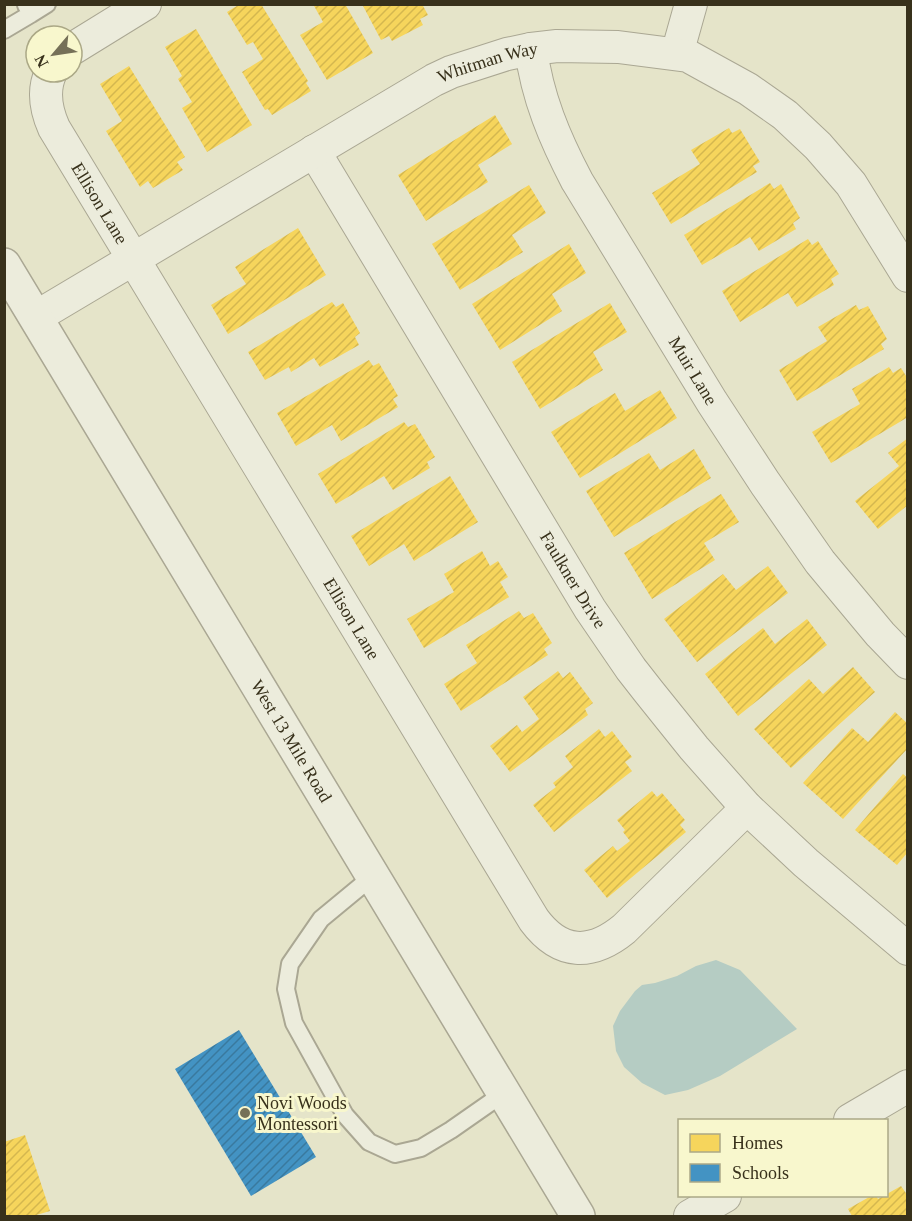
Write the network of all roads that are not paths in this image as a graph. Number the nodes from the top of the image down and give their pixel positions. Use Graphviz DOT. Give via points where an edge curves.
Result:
graph roads {
  1 [pos="47,4"];
  2 [pos="145,4"];
  3 [pos="692,4"];
  4 [pos="28,9"];
  5 [pos="4,30"];
  6 [pos="84,42"];
  7 [pos="531,49"];
  8 [pos="677,54"];
  9 [pos="47,84"];
  10 [pos="314,151"];
  11 [pos="133,259"];
  12 [pos="4,266"];
  13 [pos="908,276"];
  14 [pos="36,317"];
  15 [pos="908,663"];
  16 [pos="747,808"];
  17 [pos="373,876"];
  18 [pos="908,949"];
  19 [pos="908,1086"];
  20 [pos="504,1094"];
  21 [pos="852,1119"];
  22 [pos="724,1197"];
  23 [pos="578,1216"];
  24 [pos="690,1216"];
  1 -- 4 [label="lane"];
  2 -- 6 [label="street"];
  3 -- 8 [label="street"];
  4 -- 5 [label="lane"];
  7 -- 8 [label="street, Whitman Way" via="618,47"];
  7 -- 10 [label="street, Whitman Way" via="451,72"];
  7 -- 15 [label="street, Muir Lane" via="545,111 558,146 583,192 712,402 820,562"];
  8 -- 13 [label="street, Whitman Way" via="688,56 748,89 785,115 818,146 851,184"];
  9 -- 11 [label="street, Ellison Lane" via="48,116 54,129"];
  10 -- 11 [label="street, Whitman Way"];
  10 -- 16 [label="street, Faulkner Drive" via="590,609 655,700"];
  11 -- 14 [label="street, Whitman Way"];
  11 -- 16 [label="street, Ellison Lane" via="544,933 570,947 585,949 613,939"];
  12 -- 14 [label="street, West 13 Mile Road"];
  14 -- 17 [label="street, West 13 Mile Road"];
  16 -- 18 [label="street, Faulkner Drive"];
  17 -- 20 [label="street, West 13 Mile Road"];
  17 -- 20 [label="lane" via="321,919 290,964 286,989 294,1023 345,1115 369,1142 395,1154 421,1148"];
  19 -- 21 [label="street"];
  20 -- 23 [label="street, West 13 Mile Road"];
  22 -- 24 [label="street"];
}
